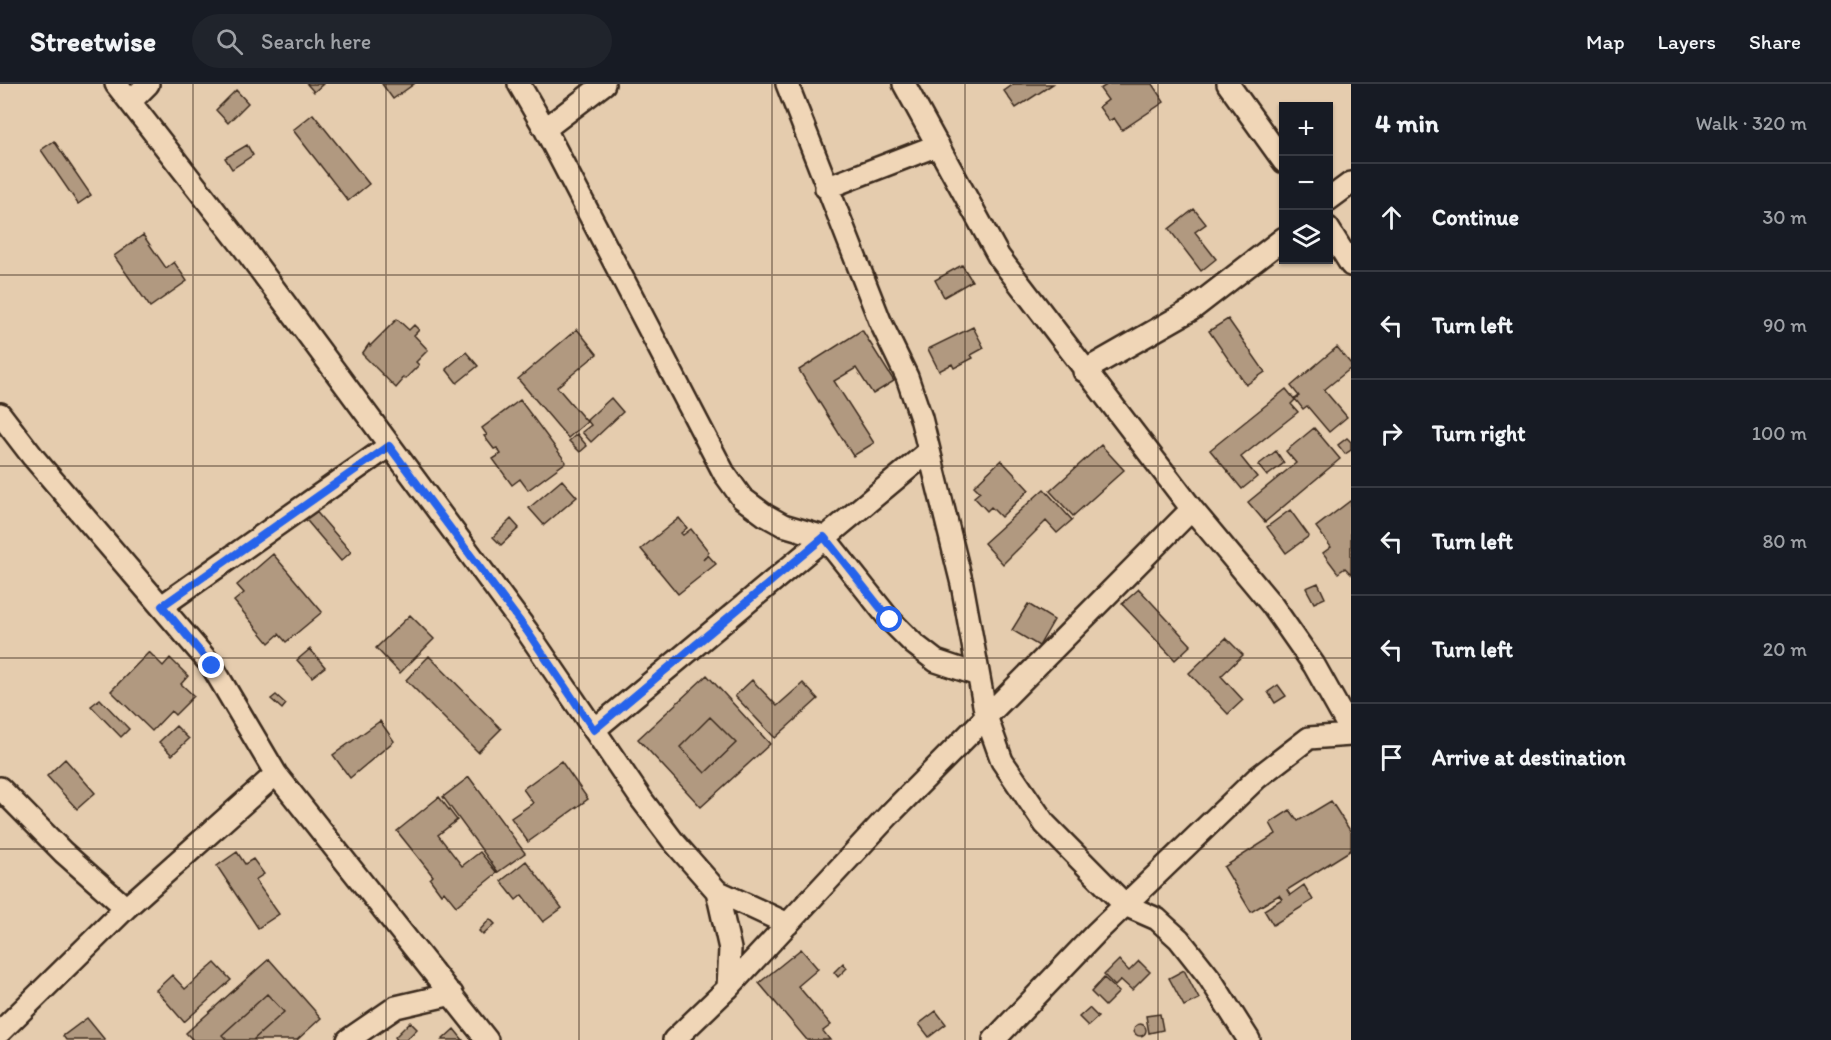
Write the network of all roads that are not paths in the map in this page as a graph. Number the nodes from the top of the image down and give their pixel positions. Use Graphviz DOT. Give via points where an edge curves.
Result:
graph roads {
  1 [pos="116,84"];
  2 [pos="148,84"];
  3 [pos="519,84"];
  4 [pos="604,84"];
  5 [pos="787,84"];
  6 [pos="904,84"];
  7 [pos="1228,84"];
  8 [pos="131,101"];
  9 [pos="545,129"];
  10 [pos="938,145"];
  11 [pos="1280,156"];
  12 [pos="1351,183"];
  13 [pos="826,188"];
  14 [pos="1333,197"];
  15 [pos="1333,235"];
  16 [pos="1279,242"];
  17 [pos="1351,265"];
  18 [pos="1084,371"];
  19 [pos="0,414"];
  20 [pos="389,446"];
  21 [pos="928,453"];
  22 [pos="1192,509"];
  23 [pos="824,537"];
  24 [pos="162,606"];
  25 [pos="978,675"];
  26 [pos="986,716"];
  27 [pos="594,730"];
  28 [pos="1351,730"];
  29 [pos="1351,735"];
  30 [pos="276,774"];
  31 [pos="0,788"];
  32 [pos="717,891"];
  33 [pos="1125,905"];
  34 [pos="126,908"];
  35 [pos="788,924"];
  36 [pos="729,988"];
  37 [pos="452,994"];
  38 [pos="0,1032"];
  39 [pos="348,1040"];
  40 [pos="487,1040"];
  41 [pos="674,1040"];
  42 [pos="994,1040"];
  43 [pos="1249,1040"];
  1 -- 8 [label="street"];
  2 -- 8 [label="street"];
  3 -- 9 [label="street"];
  4 -- 9 [label="street"];
  5 -- 13 [label="street"];
  6 -- 10 [label="street"];
  7 -- 11 [label="street"];
  8 -- 20 [label="street"];
  9 -- 23 [label="street" via="724,473 742,498 765,515 783,525"];
  10 -- 13 [label="street"];
  10 -- 18 [label="street" via="999,257"];
  12 -- 14 [label="street"];
  13 -- 21 [label="street" via="907,377"];
  15 -- 17 [label="street"];
  16 -- 18 [label="street" via="1191,310"];
  18 -- 22 [label="street"];
  19 -- 24 [label="street"];
  20 -- 24 [label="street"];
  20 -- 27 [label="street" via="527,631"];
  21 -- 23 [label="street"];
  21 -- 25 [label="street" via="962,584"];
  22 -- 26 [label="street"];
  22 -- 28 [label="street" via="1278,614 1314,665"];
  23 -- 25 [label="street" via="914,644 936,661"];
  23 -- 27 [label="street"];
  24 -- 30 [label="street" via="212,666"];
  25 -- 26 [label="street"];
  26 -- 33 [label="street" via="1002,761 1039,816"];
  26 -- 35 [label="street"];
  27 -- 32 [label="street" via="673,842"];
  29 -- 33 [label="street" via="1309,738 1225,806"];
  30 -- 34 [label="street"];
  30 -- 37 [label="street"];
  31 -- 34 [label="street"];
  32 -- 35 [label="street"];
  32 -- 36 [label="street" via="730,949"];
  33 -- 42 [label="street"];
  33 -- 43 [label="street" via="1157,920 1179,939 1209,976"];
  34 -- 38 [label="street"];
  35 -- 36 [label="street"];
  36 -- 41 [label="street"];
  37 -- 39 [label="street" via="396,1007"];
  37 -- 40 [label="street"];
}
